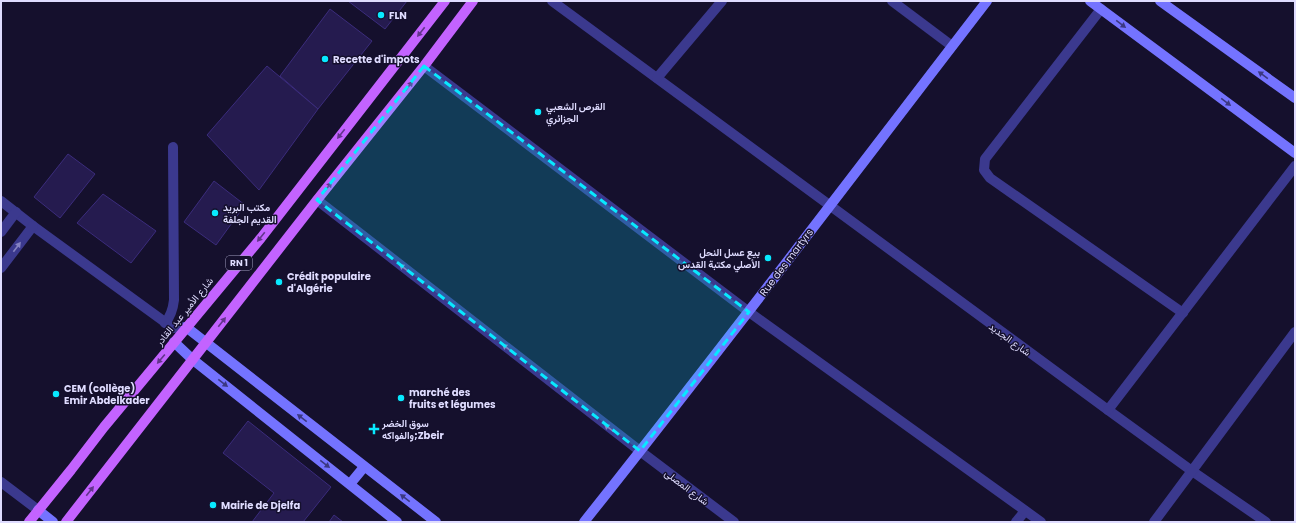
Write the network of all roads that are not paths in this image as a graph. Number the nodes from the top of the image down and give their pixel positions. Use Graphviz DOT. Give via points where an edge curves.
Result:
graph roads {
  1 [pos="445,1"];
  2 [pos="473,1"];
  3 [pos="552,1"];
  4 [pos="722,1"];
  5 [pos="892,1"];
  6 [pos="987,1"];
  7 [pos="1090,1"];
  8 [pos="1160,1"];
  9 [pos="1101,9"];
  10 [pos="952,46"];
  11 [pos="424,66"];
  12 [pos="657,78"];
  13 [pos="1295,98"];
  14 [pos="173,148"];
  15 [pos="1295,153"];
  16 [pos="1295,166"];
  17 [pos="317,200"];
  18 [pos="1,201"];
  19 [pos="829,206"];
  20 [pos="16,212"];
  21 [pos="33,226"];
  22 [pos="1,232"];
  23 [pos="1,268"];
  24 [pos="749,312"];
  25 [pos="1183,313"];
  26 [pos="169,325"];
  27 [pos="186,327"];
  28 [pos="1295,332"];
  29 [pos="174,342"];
  30 [pos="206,342"];
  31 [pos="192,359"];
  32 [pos="1108,410"];
  33 [pos="640,452"];
  34 [pos="364,467"];
  35 [pos="1192,471"];
  36 [pos="1,482"];
  37 [pos="350,484"];
  38 [pos="38,510"];
  39 [pos="1025,510"];
  40 [pos="29,522"];
  41 [pos="53,522"];
  42 [pos="66,522"];
  43 [pos="397,522"];
  44 [pos="436,522"];
  45 [pos="584,522"];
  46 [pos="734,522"];
  47 [pos="1016,522"];
  48 [pos="1041,522"];
  49 [pos="1154,522"];
  50 [pos="1266,522"];
  1 -- 27 [label="main road, شارع الأمير عبد القادر / RN 1, one-way" via="261,238"];
  2 -- 11 [label="main road, RN 1"];
  3 -- 12 [label="street, شارع الجديد"];
  4 -- 12 [label="street"];
  5 -- 10 [label="street"];
  6 -- 10 [label="street, Rue des martyrs"];
  7 -- 9 [label="street"];
  13 -- 8 [label="street, one-way"];
  9 -- 15 [label="street, one-way"];
  9 -- 25 [label="street" via="986,159 984,170 990,178"];
  10 -- 19 [label="street, Rue des martyrs"];
  17 -- 11 [label="main road, RN 1, one-way"];
  11 -- 24 [label="street"];
  12 -- 19 [label="street, شارع الجديد"];
  14 -- 26 [label="street" via="174,300"];
  16 -- 25 [label="street"];
  30 -- 17 [label="main road, RN 1, one-way"];
  33 -- 17 [label="street, شارع المصلى, one-way"];
  18 -- 20 [label="street"];
  19 -- 24 [label="street, Rue des martyrs"];
  19 -- 32 [label="street, شارع الجديد"];
  20 -- 21 [label="street"];
  20 -- 22 [label="street"];
  23 -- 21 [label="street, one-way"];
  21 -- 26 [label="street"];
  24 -- 33 [label="street, Rue des martyrs"];
  24 -- 39 [label="street"];
  25 -- 32 [label="street"];
  26 -- 27 [label="street"];
  26 -- 29 [label="street"];
  27 -- 29 [label="main road, شارع الأمير عبد القادر / RN 1"];
  27 -- 30 [label="street"];
  28 -- 35 [label="street"];
  29 -- 31 [label="street"];
  29 -- 38 [label="main road, شارع الأمير عبد القادر / RN 1, one-way"];
  30 -- 31 [label="main road, RN 1"];
  34 -- 30 [label="street, one-way"];
  31 -- 37 [label="street, one-way"];
  42 -- 31 [label="main road, RN 1, one-way"];
  32 -- 35 [label="street, شارع الجديد"];
  33 -- 45 [label="street, Rue des martyrs"];
  33 -- 46 [label="street, شارع المصلى"];
  34 -- 37 [label="street"];
  44 -- 34 [label="street, one-way"];
  35 -- 49 [label="street"];
  35 -- 50 [label="street, شارع الجديد"];
  36 -- 38 [label="street"];
  37 -- 43 [label="street"];
  38 -- 40 [label="main road, شارع الأمير عبد القادر / RN 1"];
  38 -- 41 [label="street"];
  39 -- 47 [label="street"];
  39 -- 48 [label="street"];
}
